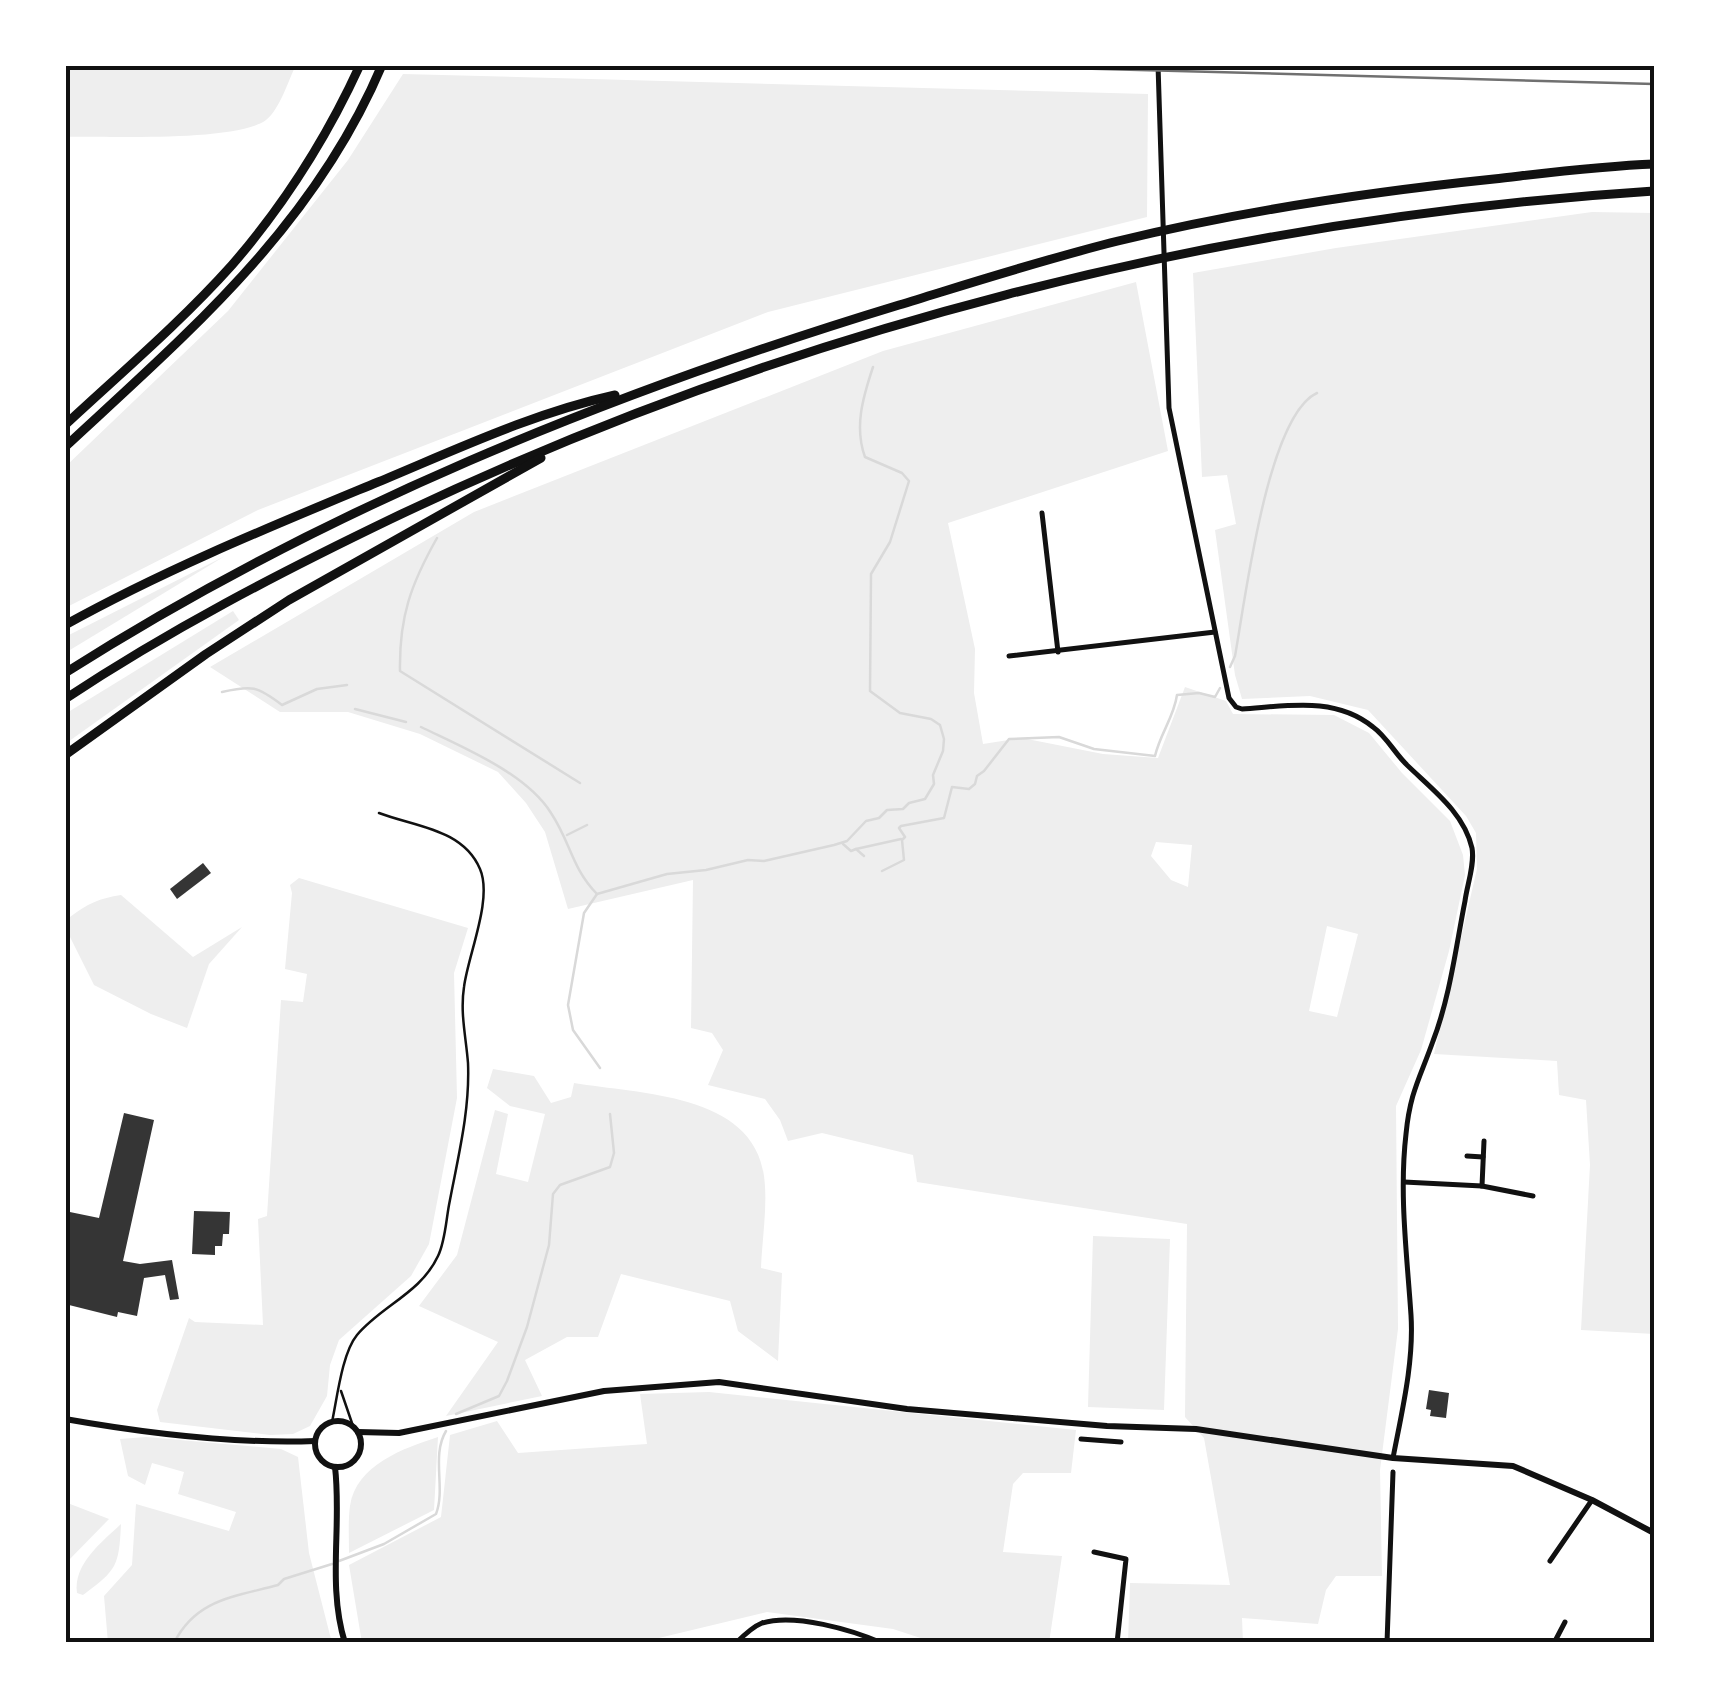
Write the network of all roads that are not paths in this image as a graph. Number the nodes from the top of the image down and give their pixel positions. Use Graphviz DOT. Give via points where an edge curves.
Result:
graph roads {
  1 [pos="1158,65"];
  2 [pos="360,66"];
  3 [pos="381,67"];
  4 [pos="1654,164"];
  5 [pos="1654,191"];
  6 [pos="642,390"];
  7 [pos="65,425"];
  8 [pos="566,442"];
  9 [pos="65,447"];
  10 [pos="1042,513"];
  11 [pos="65,625"];
  12 [pos="1216,632"];
  13 [pos="1058,652"];
  14 [pos="1009,656"];
  15 [pos="65,673"];
  16 [pos="65,698"];
  17 [pos="65,755"];
  18 [pos="379,813"];
  19 [pos="1484,1140"];
  20 [pos="1466,1156"];
  21 [pos="1483,1157"];
  22 [pos="1404,1182"];
  23 [pos="1482,1186"];
  24 [pos="1534,1196"];
  25 [pos="340,1389"];
  26 [pos="65,1418"];
  27 [pos="332,1422"];
  28 [pos="1106,1426"];
  29 [pos="356,1429"];
  30 [pos="1081,1439"];
  31 [pos="1106,1440"];
  32 [pos="315,1441"];
  33 [pos="1120,1442"];
  34 [pos="1393,1458"];
  35 [pos="336,1467"];
  36 [pos="1393,1472"];
  37 [pos="1384,1482"];
  38 [pos="1393,1483"];
  39 [pos="1592,1500"];
  40 [pos="1654,1533"];
  41 [pos="1094,1552"];
  42 [pos="1134,1554"];
  43 [pos="1126,1559"];
  44 [pos="1550,1561"];
  45 [pos="1565,1622"];
  46 [pos="345,1643"];
  47 [pos="736,1643"];
  48 [pos="882,1643"];
  49 [pos="1117,1643"];
  50 [pos="1387,1643"];
  51 [pos="1554,1643"];
  1 -- 12 [label="street" via="1169,408"];
  2 -- 7 [label="highway" via="309,161 252,240"];
  3 -- 9 [label="highway" via="334,159 277,239 219,304"];
  4 -- 6 [label="highway" via="1365,192 1118,241 766,345"];
  5 -- 8 [label="highway" via="1352,223 1038,287 759,368"];
  6 -- 11 [label="highway" via="549,414 468,445 199,557"];
  6 -- 15 [label="highway" via="353,514"];
  8 -- 16 [label="highway" via="283,572"];
  8 -- 17 [label="highway" via="289,600"];
  10 -- 13 [label="street"];
  12 -- 13 [label="street"];
  12 -- 22 [label="street" via="1236,707 1321,706 1374,727 1458,814 1472,850 1434,1040 1408,1107"];
  13 -- 14 [label="street"];
  18 -- 25 [label="lane" via="453,836 469,850 485,885 462,1001 468,1112 439,1255 424,1278 357,1335"];
  19 -- 21 [label="street"];
  20 -- 21 [label="street"];
  21 -- 23 [label="street"];
  22 -- 23 [label="street"];
  22 -- 34 [label="street" via="1411,1317"];
  23 -- 24 [label="street"];
  25 -- 27 [label="lane"];
  25 -- 29 [label="lane"];
  26 -- 32 [label="street"];
  27 -- 29 [label="street"];
  27 -- 32 [label="street"];
  28 -- 29 [label="street" via="902,1408 718,1382 604,1391 400,1433"];
  28 -- 31 [label="street"];
  28 -- 34 [label="street" via="1196,1429"];
  29 -- 35 [label="street" via="362,1446 356,1460"];
  30 -- 31 [label="street"];
  31 -- 33 [label="street"];
  32 -- 35 [label="street" via="320,1458"];
  34 -- 39 [label="street" via="1512,1466"];
  35 -- 46 [label="street" via="334,1577"];
  36 -- 38 [label="street"];
  37 -- 38 [label="street"];
  38 -- 50 [label="street"];
  39 -- 40 [label="street"];
  39 -- 44 [label="street"];
  41 -- 43 [label="street"];
  42 -- 43 [label="street"];
  43 -- 49 [label="street"];
  45 -- 51 [label="street"];
  47 -- 48 [label="street" via="764,1623 806,1622"];
}
